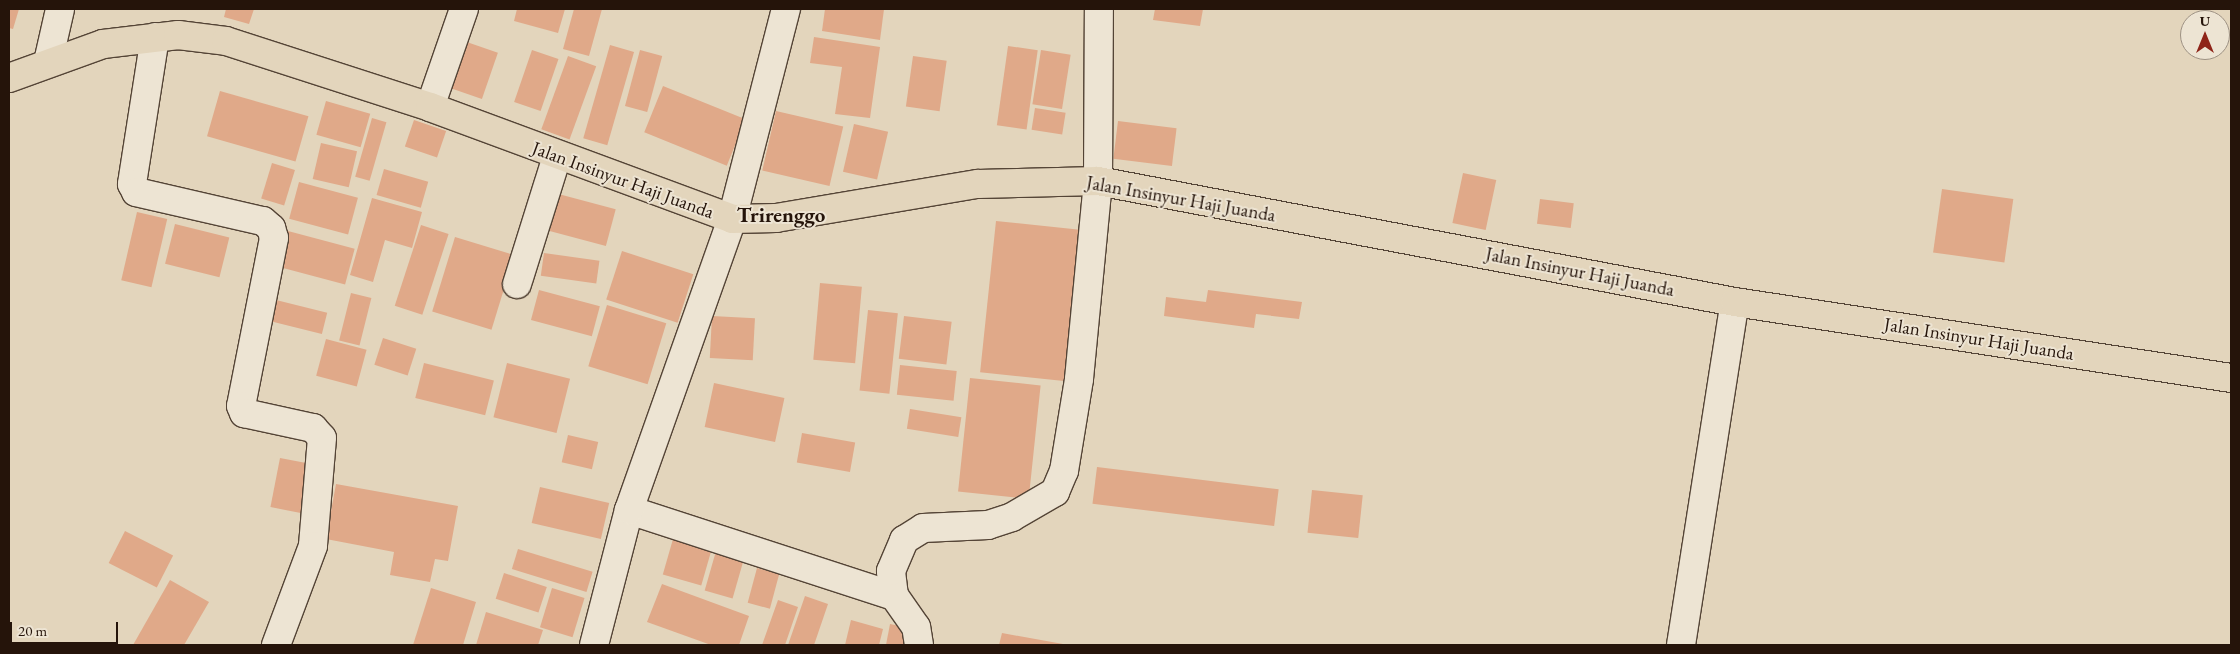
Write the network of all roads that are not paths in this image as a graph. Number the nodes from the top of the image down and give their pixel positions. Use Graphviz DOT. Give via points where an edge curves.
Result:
graph roads {
  1 [pos="60,9"];
  2 [pos="464,9"];
  3 [pos="786,9"];
  4 [pos="1099,9"];
  5 [pos="155,37"];
  6 [pos="48,62"];
  7 [pos="9,78"];
  8 [pos="430,106"];
  9 [pos="557,156"];
  10 [pos="1098,181"];
  11 [pos="732,219"];
  12 [pos="516,284"];
  13 [pos="1735,302"];
  14 [pos="2231,378"];
  15 [pos="628,510"];
  16 [pos="894,596"];
  17 [pos="276,645"];
  18 [pos="594,645"];
  19 [pos="920,645"];
  20 [pos="1681,645"];
  1 -- 6 [label="street"];
  2 -- 8 [label="street"];
  3 -- 11 [label="street"];
  4 -- 10 [label="street"];
  5 -- 6 [label="main road, Jalan Insinyur Haji Juanda" via="103,44"];
  5 -- 8 [label="main road, Jalan Insinyur Haji Juanda" via="226,41"];
  5 -- 17 [label="street" via="132,184 136,192 263,221 271,228 274,238 241,406 244,413 313,428 322,438 312,546"];
  6 -- 7 [label="main road, Jalan Insinyur Haji Juanda"];
  8 -- 9 [label="main road, Jalan Insinyur Haji Juanda"];
  9 -- 11 [label="main road, Jalan Insinyur Haji Juanda"];
  9 -- 12 [label="street"];
  10 -- 11 [label="main road, Jalan Insinyur Haji Juanda" via="978,184 776,218"];
  10 -- 13 [label="main road, Jalan Insinyur Haji Juanda"];
  10 -- 16 [label="street" via="1080,378 1064,471 1055,492 1012,518 988,524 923,528 904,540 892,571"];
  11 -- 15 [label="street"];
  13 -- 14 [label="main road, Jalan Insinyur Haji Juanda"];
  13 -- 20 [label="street"];
  15 -- 16 [label="street"];
  15 -- 18 [label="street"];
  16 -- 19 [label="street" via="916,627"];
}
